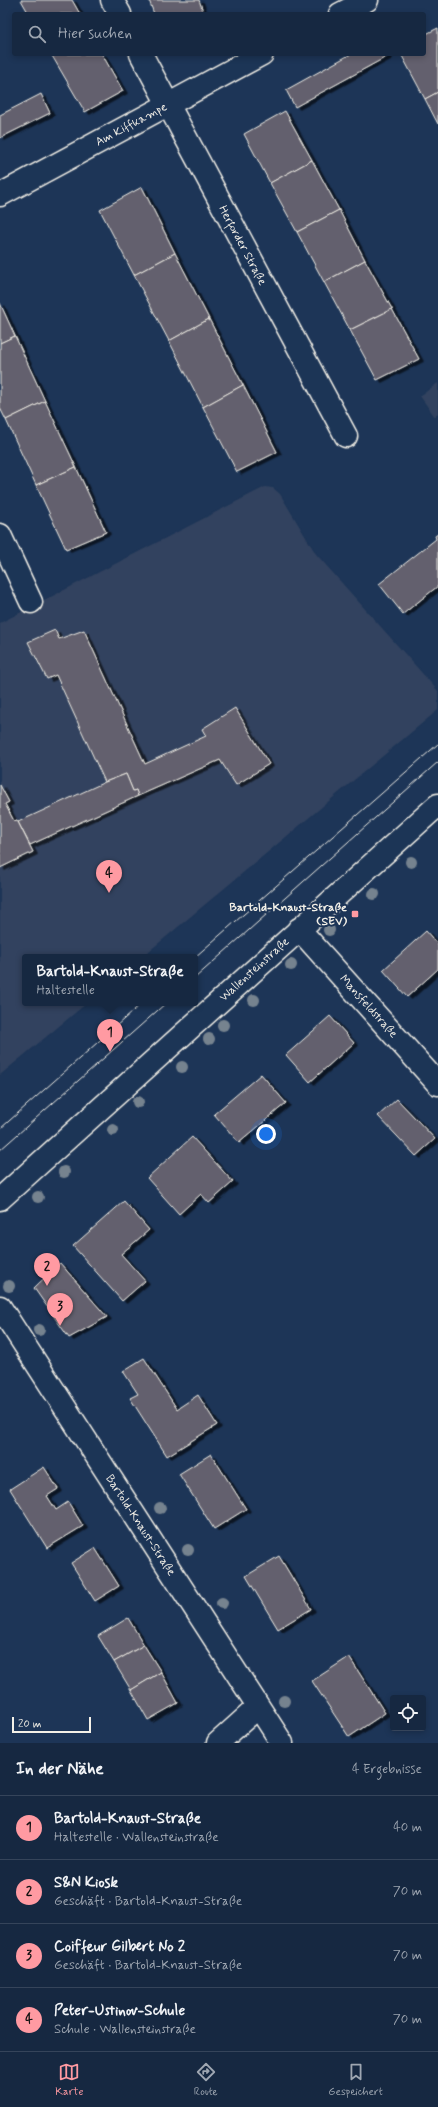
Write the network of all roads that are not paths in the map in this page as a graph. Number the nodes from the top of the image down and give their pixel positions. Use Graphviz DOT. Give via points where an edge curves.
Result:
graph roads {
  1 [pos="112,0"];
  2 [pos="367,0"];
  3 [pos="119,12"];
  4 [pos="344,12"];
  5 [pos="142,56"];
  6 [pos="258,56"];
  7 [pos="168,105"];
  8 [pos="0,194"];
  9 [pos="346,436"];
  10 [pos="0,535"];
  11 [pos="32,602"];
  12 [pos="438,806"];
  13 [pos="299,929"];
  14 [pos="438,1084"];
  15 [pos="0,1199"];
  16 [pos="0,1307"];
  17 [pos="258,1707"];
  18 [pos="218,1743"];
  19 [pos="282,1743"];
  1 -- 3 [label="street"];
  2 -- 4 [label="street"];
  5 -- 7 [label="street, Herforder Straße"];
  6 -- 7 [label="street, Am Kiffkampe"];
  7 -- 8 [label="street, Am Kiffkampe"];
  7 -- 9 [label="street, Herforder Straße"];
  10 -- 11 [label="street"];
  12 -- 13 [label="street, Wallensteinstraße"];
  13 -- 14 [label="street, Mansfeldstraße"];
  13 -- 15 [label="street, Wallensteinstraße"];
  16 -- 17 [label="street, Bartold-Knaust-Straße"];
  17 -- 18 [label="street"];
  17 -- 19 [label="street, Bartold-Knaust-Straße"];
}
